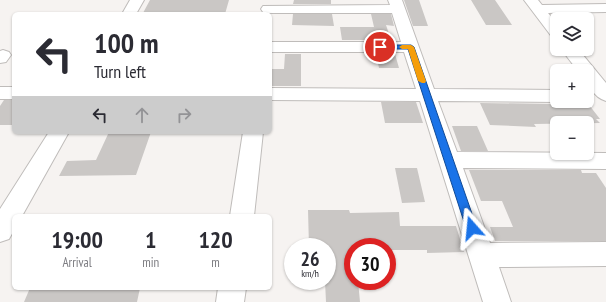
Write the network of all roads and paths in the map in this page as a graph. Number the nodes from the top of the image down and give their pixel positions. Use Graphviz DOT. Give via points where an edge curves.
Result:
graph roads {
  1 [pos="137,0"];
  2 [pos="397,4"];
  3 [pos="534,4"];
  4 [pos="268,8"];
  5 [pos="606,8"];
  6 [pos="130,12"];
  7 [pos="550,25"];
  8 [pos="272,47"];
  9 [pos="411,47"];
  10 [pos="575,56"];
  11 [pos="581,64"];
  12 [pos="594,80"];
  13 [pos="272,94"];
  14 [pos="427,95"];
  15 [pos="606,95"];
  16 [pos="550,96"];
  17 [pos="594,96"];
  18 [pos="58,134"];
  19 [pos="253,134"];
  20 [pos="449,160"];
  21 [pos="606,161"];
  22 [pos="242,214"];
  23 [pos="0,231"];
  24 [pos="606,254"];
  25 [pos="481,255"];
  26 [pos="232,290"];
  27 [pos="230,302"];
  28 [pos="497,302"];
  1 -- 6 [label="street"];
  2 -- 4 [label="street"];
  2 -- 9 [label="street"];
  3 -- 5 [label="street"];
  3 -- 7 [label="street"];
  8 -- 9 [label="street"];
  9 -- 14 [label="street"];
  10 -- 11 [label="street"];
  12 -- 15 [label="street"];
  13 -- 14 [label="street"];
  14 -- 16 [label="street"];
  14 -- 20 [label="street"];
  15 -- 17 [label="street"];
  18 -- 23 [label="street"];
  19 -- 22 [label="street"];
  20 -- 21 [label="street"];
  20 -- 25 [label="street"];
  24 -- 25 [label="street"];
  25 -- 28 [label="street"];
  26 -- 27 [label="street"];
}
